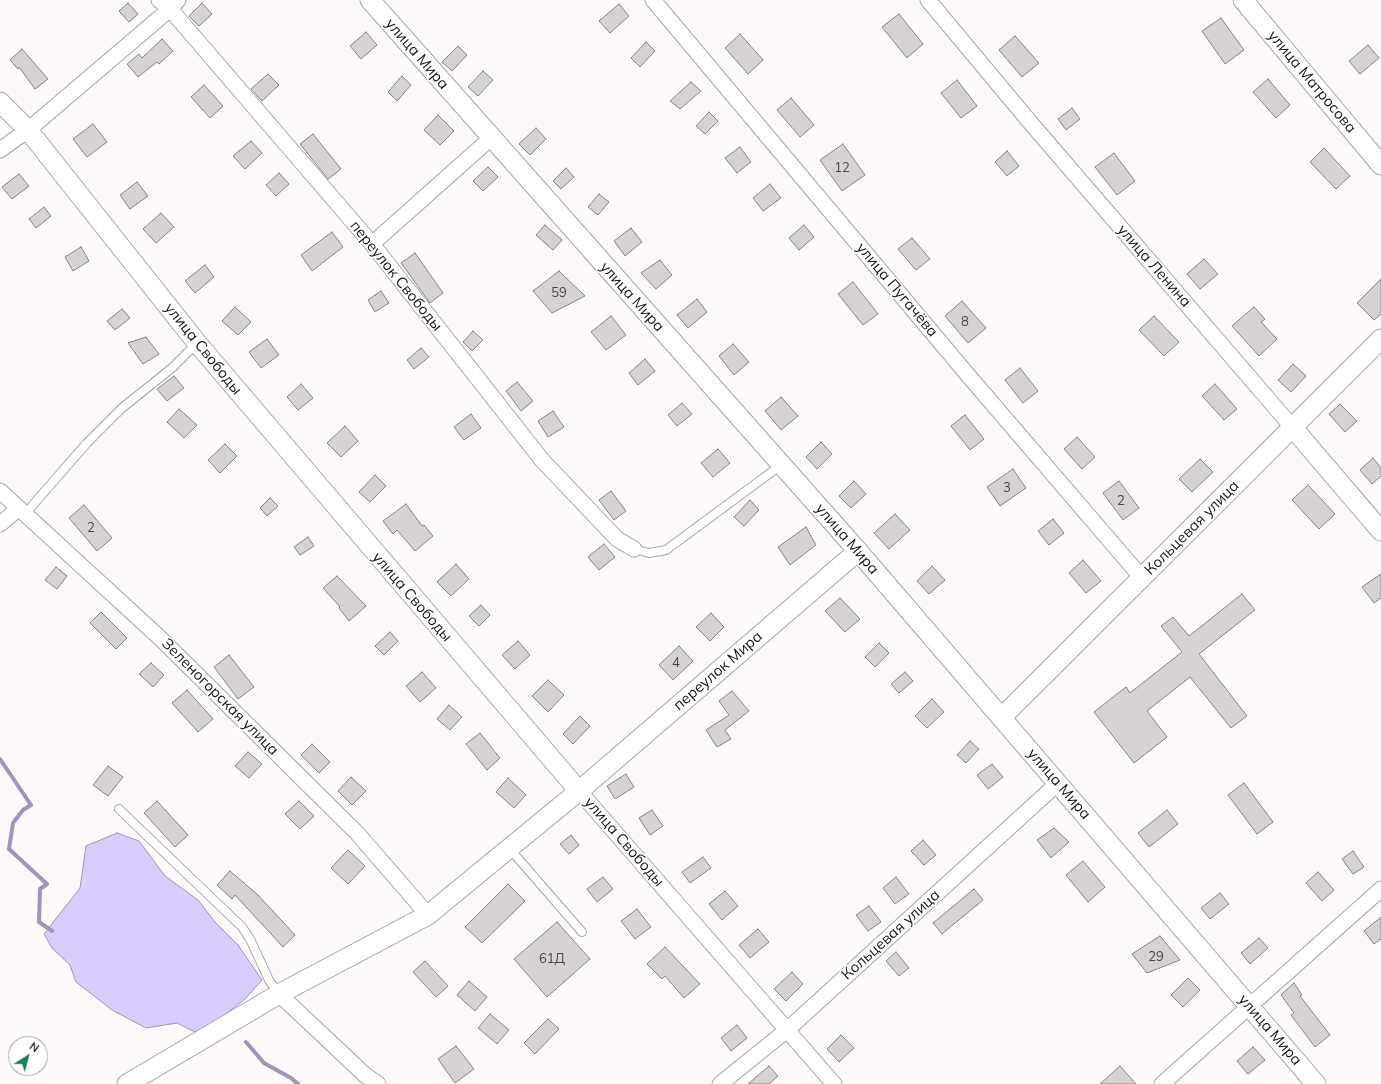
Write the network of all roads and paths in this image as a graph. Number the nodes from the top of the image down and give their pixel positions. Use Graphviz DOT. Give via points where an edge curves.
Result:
graph roads {
  1 [pos="370,0"];
  2 [pos="654,0"];
  3 [pos="928,0"];
  4 [pos="1243,0"];
  5 [pos="169,3"];
  6 [pos="0,102"];
  7 [pos="28,130"];
  8 [pos="491,138"];
  9 [pos="0,150"];
  10 [pos="1381,165"];
  11 [pos="372,244"];
  12 [pos="1381,339"];
  13 [pos="197,343"];
  14 [pos="1293,428"];
  15 [pos="781,465"];
  16 [pos="0,491"];
  17 [pos="22,511"];
  18 [pos="0,524"];
  19 [pos="1381,531"];
  20 [pos="634,549"];
  21 [pos="858,551"];
  22 [pos="1142,578"];
  23 [pos="1002,717"];
  24 [pos="1058,783"];
  25 [pos="578,791"];
  26 [pos="119,808"];
  27 [pos="509,848"];
  28 [pos="1381,889"];
  29 [pos="428,915"];
  30 [pos="582,932"];
  31 [pos="279,994"];
  32 [pos="1249,1006"];
  33 [pos="787,1030"];
  34 [pos="127,1084"];
  35 [pos="378,1084"];
  36 [pos="720,1084"];
  37 [pos="834,1084"];
  38 [pos="1162,1084"];
  39 [pos="1316,1084"];
  1 -- 8 [label="street, улица Мира"];
  2 -- 22 [label="street, улица Пугачёва" via="967,374"];
  3 -- 14 [label="street, улица Ленина" via="1028,121"];
  4 -- 10 [label="street, улица Матросова"];
  5 -- 7 [label="street"];
  5 -- 11 [label="street, переулок Свободы"];
  6 -- 7 [label="street, улица Свободы"];
  7 -- 9 [label="street"];
  7 -- 13 [label="street, улица Свободы"];
  8 -- 11 [label="street"];
  8 -- 15 [label="street, улица Мира"];
  11 -- 20 [label="street, переулок Свободы" via="542,460 616,539"];
  12 -- 14 [label="street, Кольцевая улица"];
  13 -- 17 [label="lane" via="172,368 112,418"];
  13 -- 25 [label="street, улица Свободы"];
  14 -- 19 [label="street, улица Ленина"];
  14 -- 22 [label="street, Кольцевая улица"];
  15 -- 20 [label="lane" via="666,550 649,553"];
  15 -- 21 [label="street, улица Мира"];
  16 -- 17 [label="street, Зеленогорская улица"];
  17 -- 18 [label="street"];
  17 -- 29 [label="street, Зеленогорская улица" via="160,638 346,822"];
  21 -- 23 [label="street, улица Мира"];
  21 -- 25 [label="street, переулок Мира"];
  22 -- 23 [label="street, Кольцевая улица"];
  23 -- 24 [label="street, улица Мира"];
  24 -- 32 [label="street, улица Мира"];
  24 -- 33 [label="street, Кольцевая улица"];
  25 -- 27 [label="street, переулок Мира"];
  25 -- 33 [label="street, улица Свободы"];
  26 -- 31 [label="lane" via="242,927"];
  27 -- 29 [label="street, переулок Мира"];
  27 -- 30 [label="lane"];
  28 -- 32 [label="street"];
  29 -- 31 [label="street, переулок Мира"];
  31 -- 34 [label="street, переулок Мира"];
  31 -- 35 [label="street" via="365,1075"];
  32 -- 38 [label="street"];
  32 -- 39 [label="street, улица Мира"];
  33 -- 36 [label="street, Кольцевая улица"];
  33 -- 37 [label="street, улица Свободы"];
}
